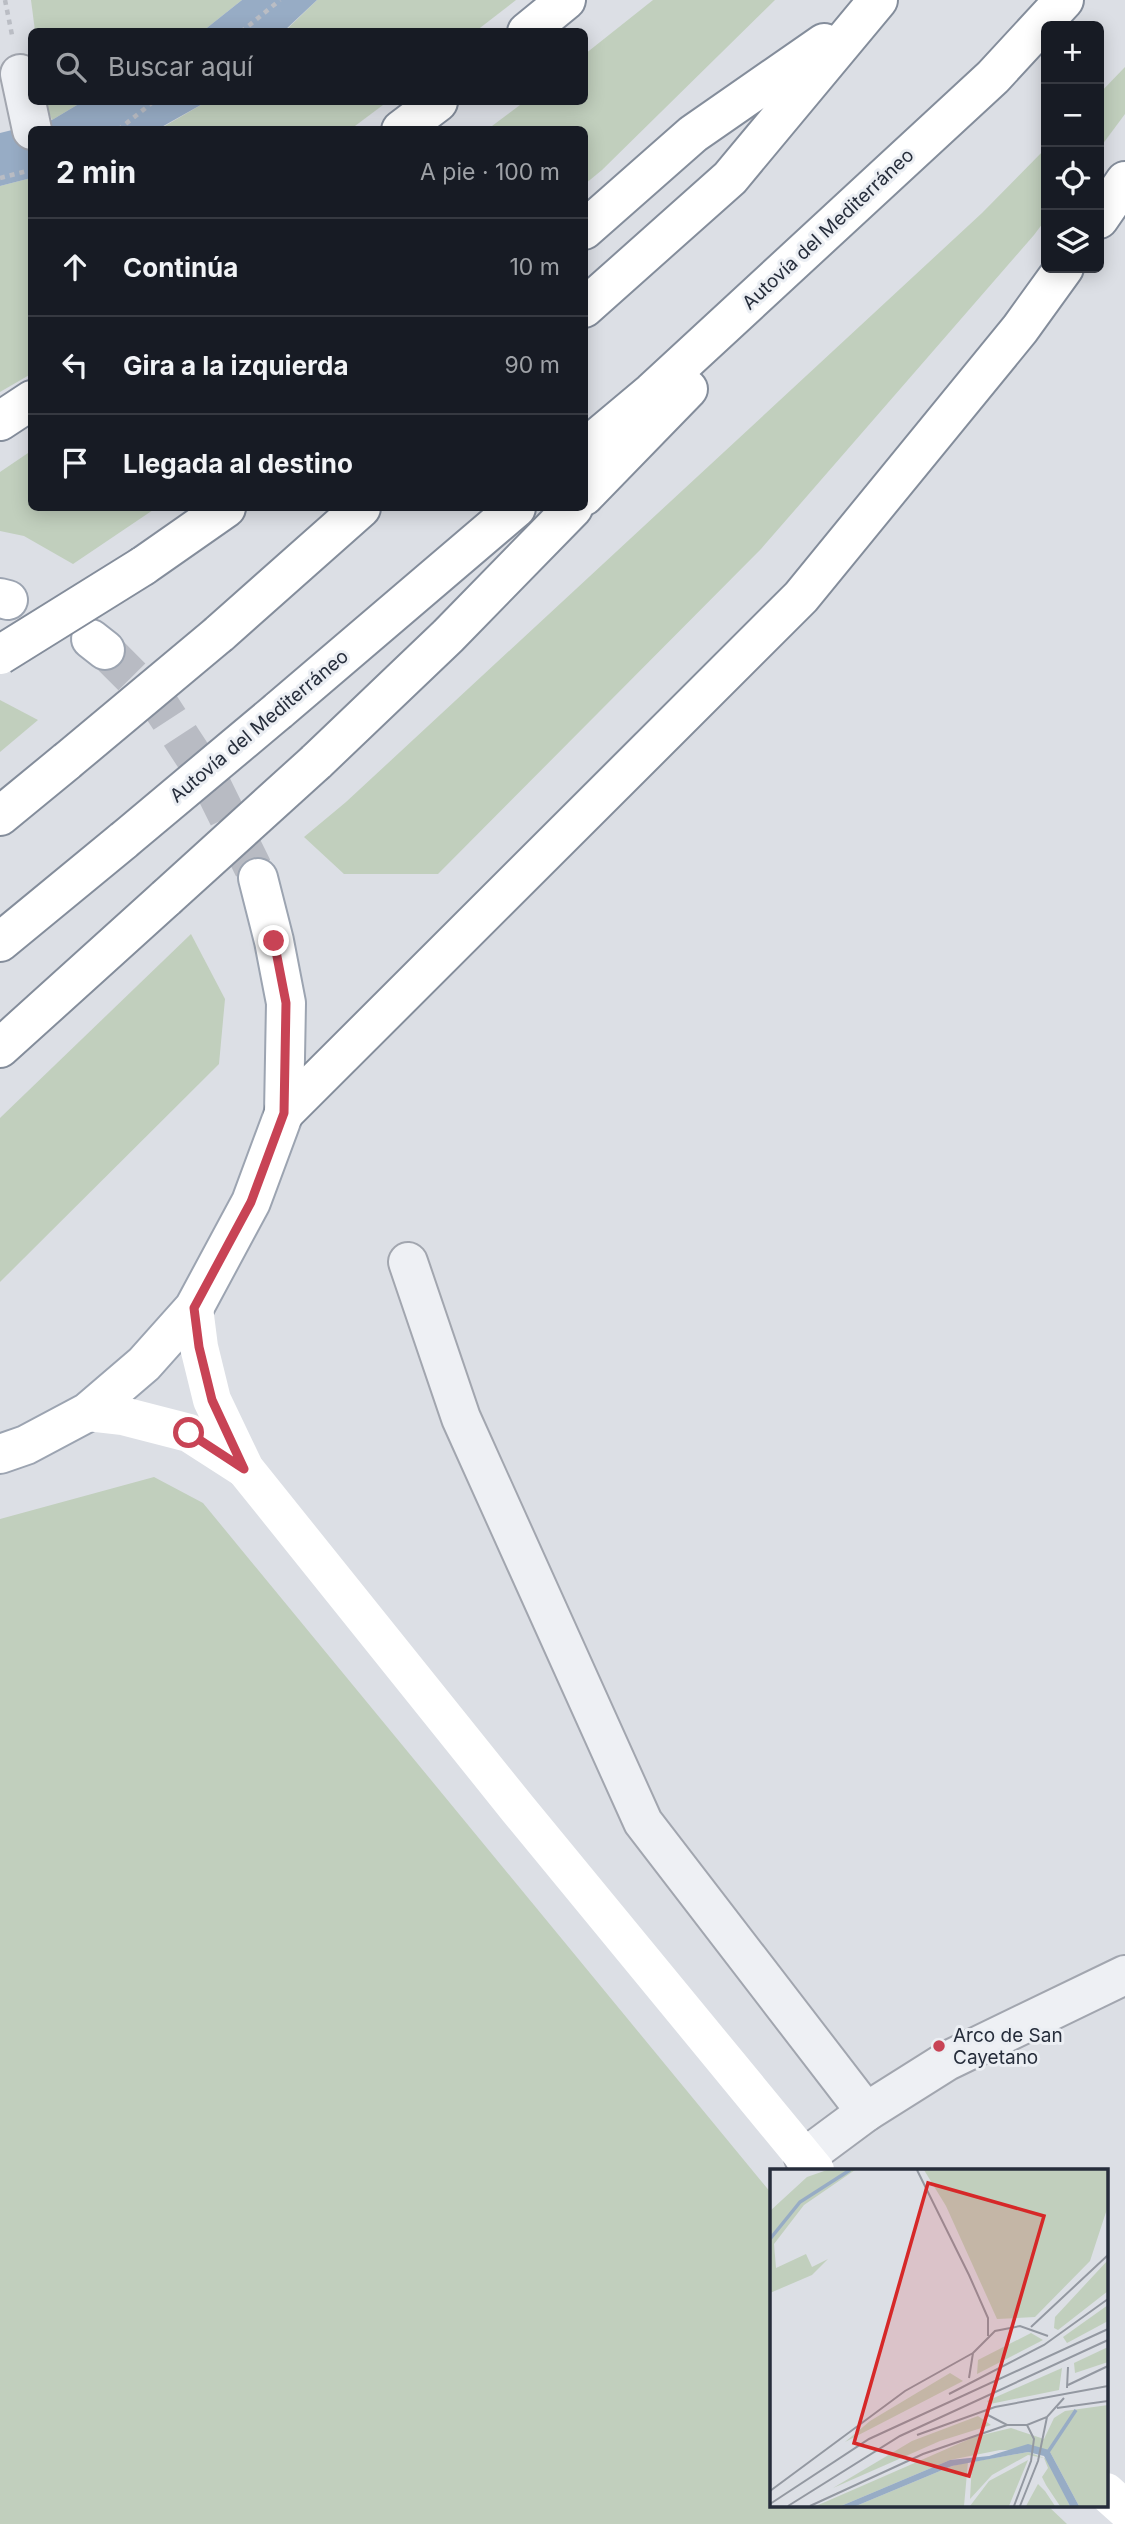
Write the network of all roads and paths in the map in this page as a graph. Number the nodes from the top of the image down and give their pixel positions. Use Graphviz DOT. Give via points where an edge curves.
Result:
graph roads {
  1 [pos="280,0"];
  2 [pos="566,0"];
  3 [pos="1064,0"];
  4 [pos="871,8"];
  5 [pos="246,28"];
  6 [pos="532,28"];
  7 [pos="20,74"];
  8 [pos="993,77"];
  9 [pos="149,105"];
  10 [pos="434,105"];
  11 [pos="31,126"];
  12 [pos="123,126"];
  13 [pos="406,126"];
  14 [pos="28,171"];
  15 [pos="0,178"];
  16 [pos="1125,181"];
  17 [pos="1104,212"];
  18 [pos="588,226"];
  19 [pos="1060,273"];
  20 [pos="588,304"];
  21 [pos="28,403"];
  22 [pos="0,421"];
  23 [pos="588,446"];
  24 [pos="588,492"];
  25 [pos="222,511"];
  26 [pos="358,511"];
  27 [pos="512,511"];
  28 [pos="570,511"];
  29 [pos="0,655"];
  30 [pos="0,816"];
  31 [pos="258,878"];
  32 [pos="0,942"];
  33 [pos="0,1048"];
  34 [pos="284,1113"];
  35 [pos="408,1262"];
  36 [pos="194,1308"];
  37 [pos="88,1412"];
  38 [pos="0,1454"];
  39 [pos="244,1469"];
  40 [pos="1125,1975"];
  41 [pos="866,2112"];
  42 [pos="809,2164"];
  43 [pos="1108,2494"];
  44 [pos="1125,2509"];
  1 -- 5 [label="path"];
  2 -- 6 [label="main road"];
  3 -- 8 [label="main road, Autovía del Mediterráneo"];
  4 -- 18 [label="main road" via="693,134"];
  4 -- 20 [label="main road" via="730,178"];
  7 -- 11 [label="street"];
  8 -- 23 [label="main road, Autovía del Mediterráneo"];
  8 -- 24 [label="main road"];
  9 -- 12 [label="path"];
  10 -- 13 [label="main road"];
  14 -- 15 [label="path"];
  16 -- 17 [label="main road"];
  19 -- 34 [label="main road" via="801,597"];
  21 -- 22 [label="main road"];
  25 -- 29 [label="main road, bridge"];
  26 -- 30 [label="main road, bridge" via="219,634"];
  27 -- 32 [label="main road, Autovía del Mediterráneo, bridge"];
  28 -- 33 [label="main road, bridge" via="316,762"];
  31 -- 34 [label="main road" via="286,1003"];
  34 -- 36 [label="main road" via="251,1202"];
  35 -- 41 [label="street" via="461,1418 643,1822"];
  36 -- 37 [label="main road" via="144,1364"];
  36 -- 39 [label="main road" via="212,1400"];
  37 -- 38 [label="main road"];
  37 -- 39 [label="main road" via="189,1433"];
  39 -- 42 [label="main road"];
  40 -- 41 [label="street" via="947,2061"];
  41 -- 42 [label="street"];
  43 -- 44 [label="main road"];
}
